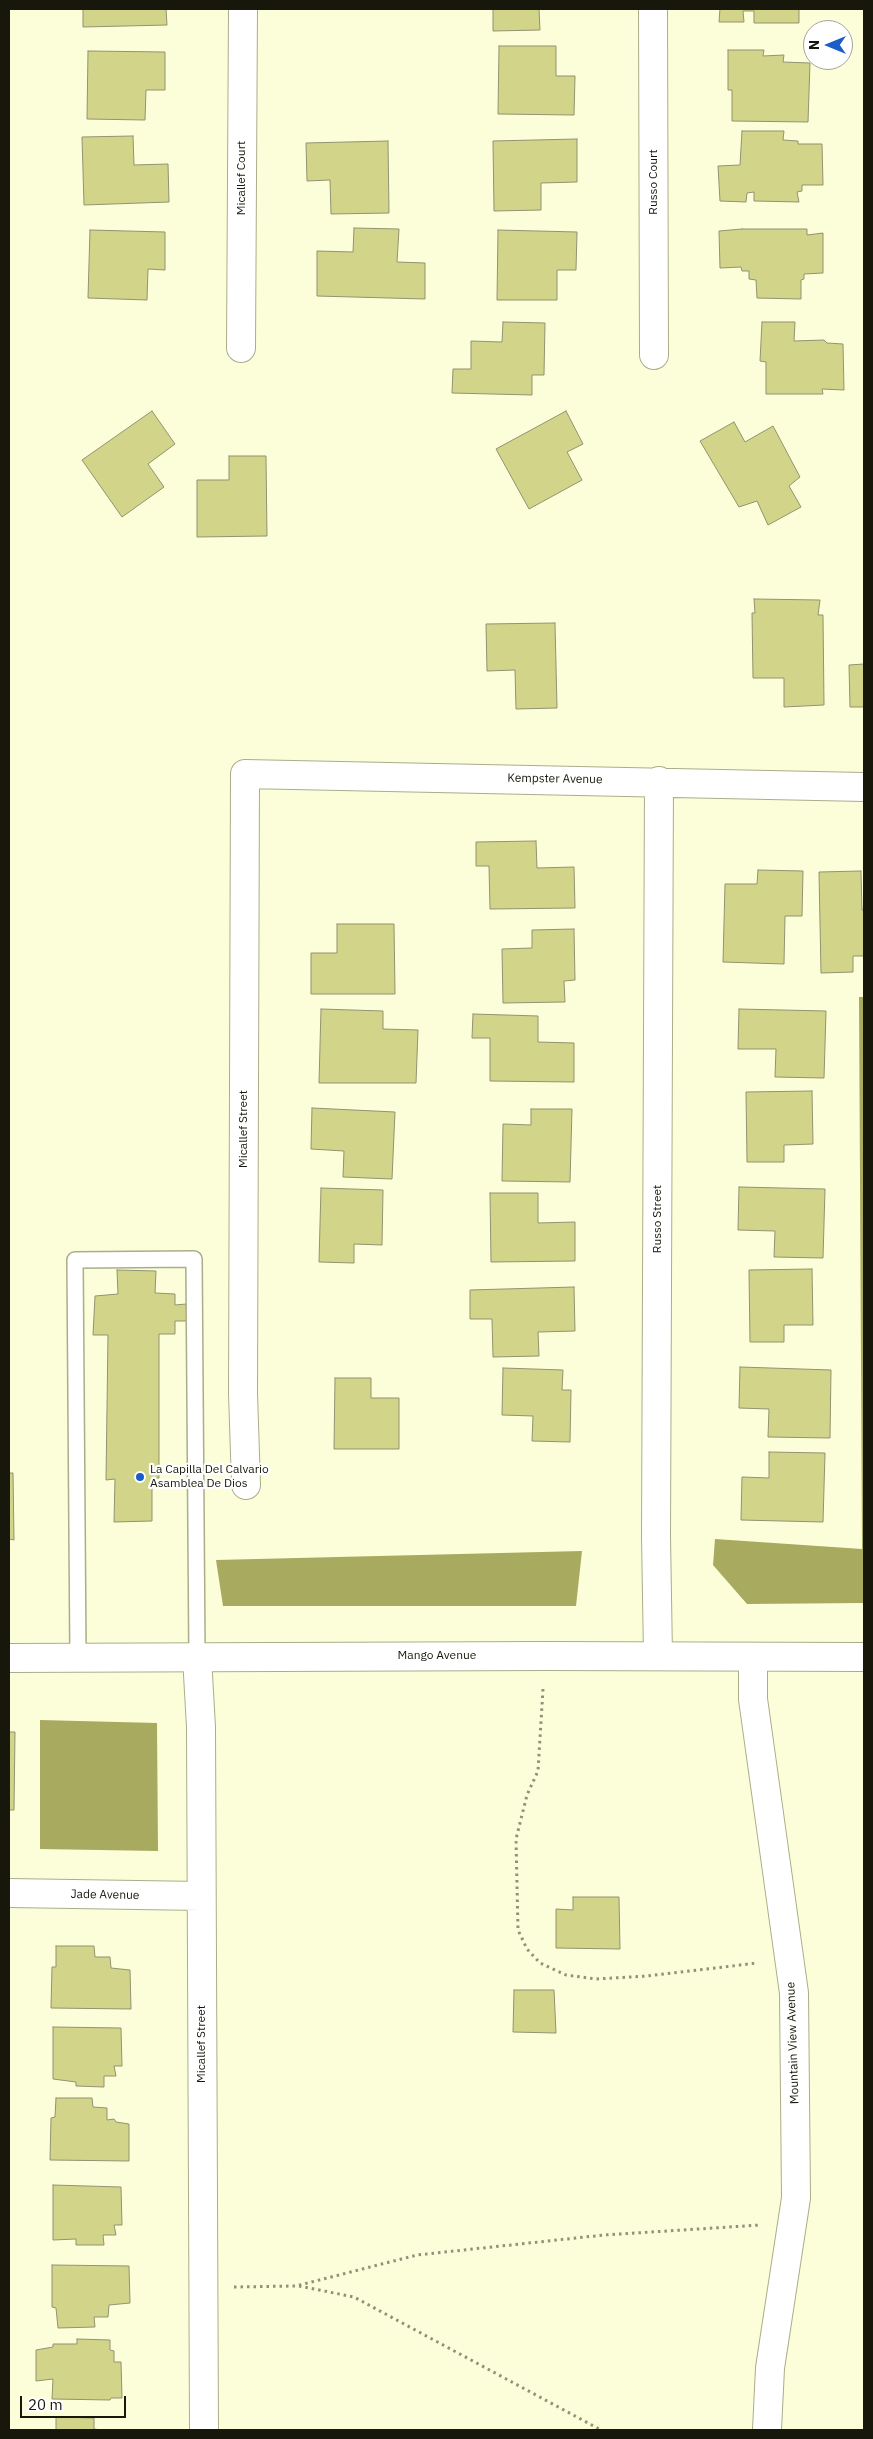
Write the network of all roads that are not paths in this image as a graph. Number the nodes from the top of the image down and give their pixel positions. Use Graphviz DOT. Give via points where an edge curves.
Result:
graph roads {
  1 [pos="244,9"];
  2 [pos="653,9"];
  3 [pos="241,348"];
  4 [pos="654,355"];
  5 [pos="245,774"];
  6 [pos="659,781"];
  7 [pos="864,787"];
  8 [pos="246,1485"];
  9 [pos="658,1656"];
  10 [pos="197,1657"];
  11 [pos="753,1657"];
  12 [pos="864,1657"];
  13 [pos="9,1658"];
  14 [pos="78,1658"];
  15 [pos="9,1893"];
  16 [pos="202,1896"];
  17 [pos="204,2430"];
  18 [pos="768,2430"];
  1 -- 3 [label="street, Micallef Court"];
  2 -- 4 [label="street, Russo Court"];
  5 -- 6 [label="street, Kempster Avenue"];
  5 -- 8 [label="street, Micallef Street" via="243,1393"];
  6 -- 7 [label="street, Kempster Avenue"];
  6 -- 9 [label="street, Russo Street"];
  9 -- 10 [label="street, Mango Avenue"];
  9 -- 11 [label="street, Mango Avenue"];
  10 -- 14 [label="street, Mango Avenue"];
  10 -- 14 [label="lane" via="194,1260 75,1260"];
  10 -- 16 [label="street, Micallef Street" via="201,1727"];
  11 -- 12 [label="street, Mango Avenue"];
  11 -- 18 [label="street, Mountain View Avenue" via="753,1699 794,1993 796,2198 770,2368"];
  13 -- 14 [label="street, Mango Avenue"];
  15 -- 16 [label="street, Jade Avenue"];
  16 -- 17 [label="street, Micallef Street"];
}
